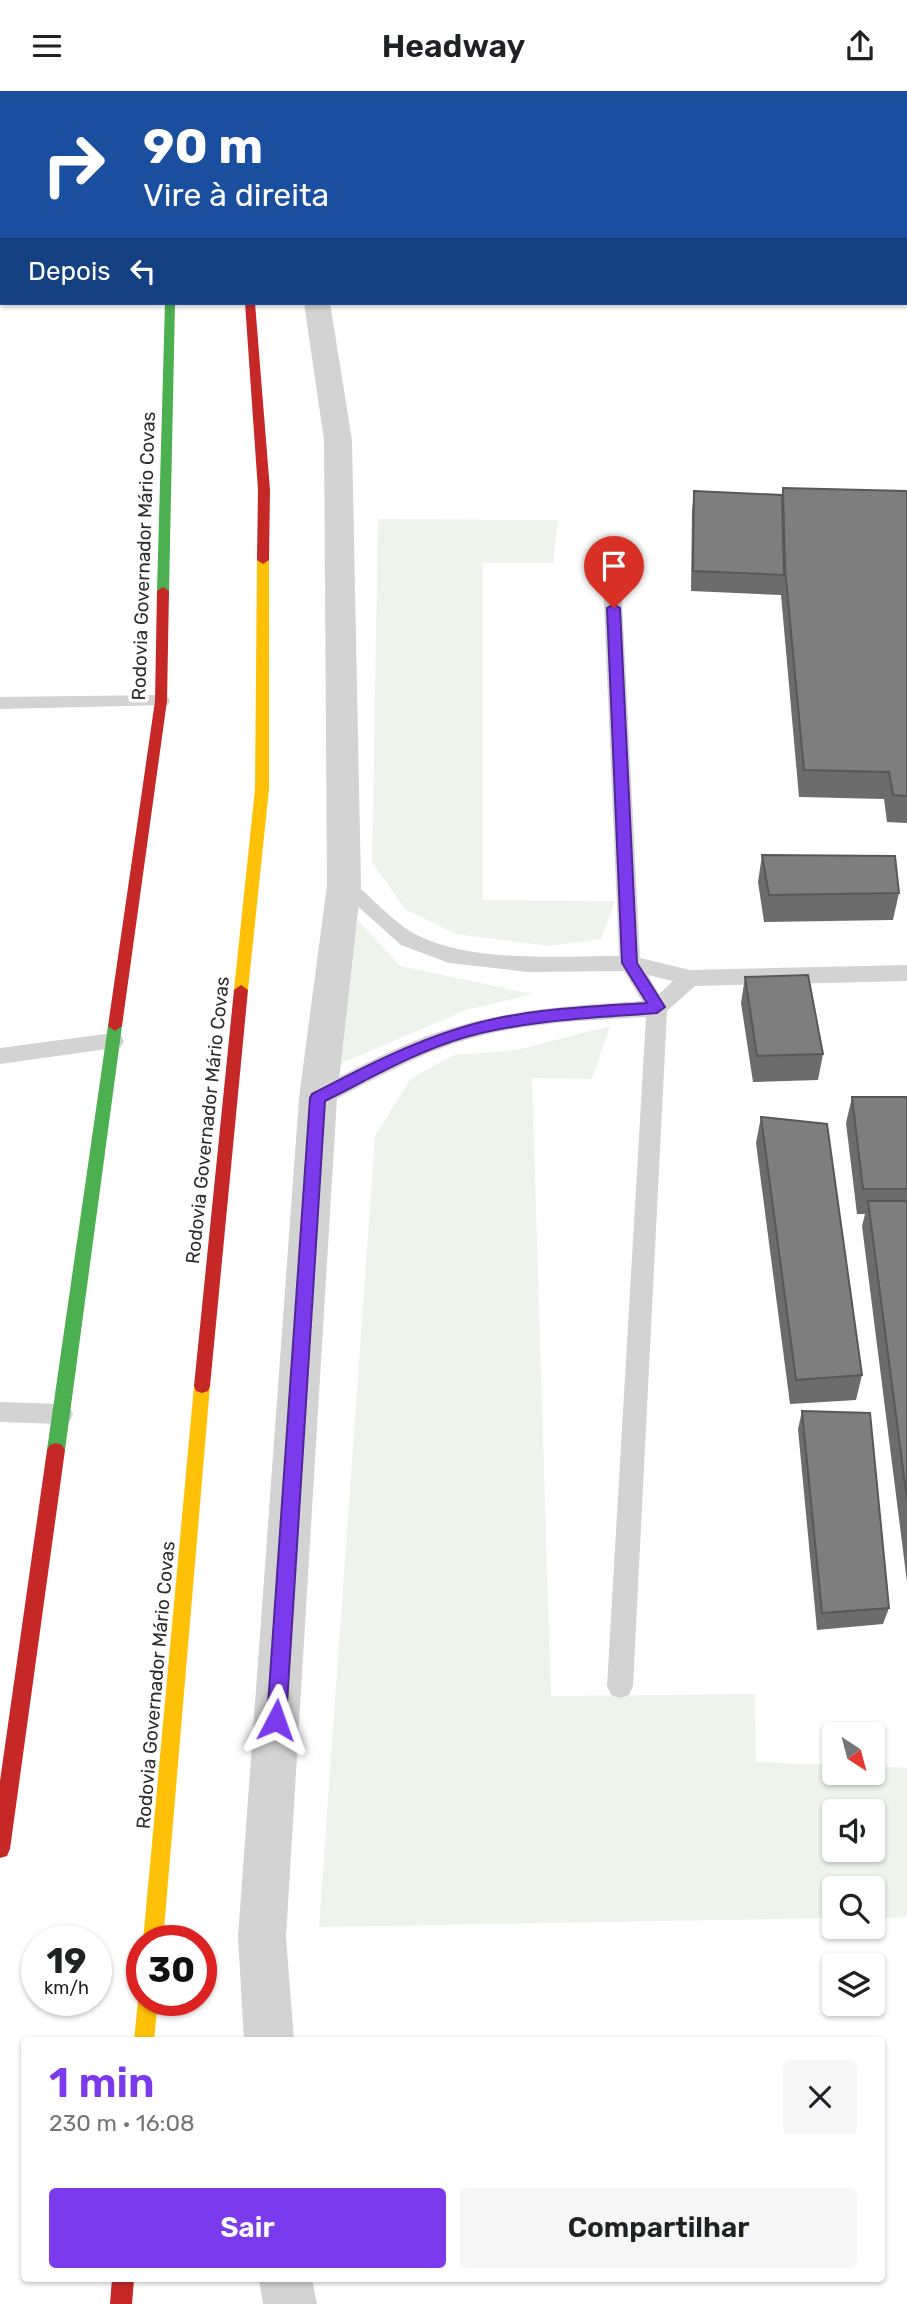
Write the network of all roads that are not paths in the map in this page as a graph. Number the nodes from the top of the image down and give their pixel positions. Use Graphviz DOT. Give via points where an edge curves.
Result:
graph roads {
  1 [pos="170,305"];
  2 [pos="250,305"];
  3 [pos="317,305"];
  4 [pos="612,581"];
  5 [pos="161,701"];
  6 [pos="0,703"];
  7 [pos="344,885"];
  8 [pos="630,963"];
  9 [pos="907,972"];
  10 [pos="690,978"];
  11 [pos="657,1007"];
  12 [pos="113,1041"];
  13 [pos="0,1056"];
  14 [pos="317,1098"];
  15 [pos="0,1412"];
  16 [pos="61,1414"];
  17 [pos="620,1686"];
  18 [pos="0,1849"];
  19 [pos="154,1925"];
  20 [pos="146,2016"];
  21 [pos="144,2037"];
  22 [pos="269,2037"];
  23 [pos="123,2282"];
  24 [pos="286,2282"];
  25 [pos="121,2304"];
  26 [pos="290,2304"];
  1 -- 5 [label="highway, Rodovia Governador Mário Covas"];
  2 -- 19 [label="highway, Rodovia Governador Mário Covas" via="264,489 261,789"];
  3 -- 7 [label="street" via="338,440"];
  4 -- 8 [label="lane"];
  5 -- 6 [label="lane"];
  5 -- 12 [label="highway, Rodovia Governador Mário Covas"];
  7 -- 8 [label="lane" via="408,940 449,956 529,964"];
  7 -- 14 [label="street"];
  8 -- 10 [label="lane"];
  8 -- 11 [label="lane"];
  9 -- 10 [label="lane"];
  10 -- 11 [label="lane"];
  11 -- 14 [label="lane" via="542,1016 464,1032 405,1054"];
  11 -- 17 [label="lane"];
  12 -- 13 [label="lane"];
  12 -- 16 [label="highway, Rodovia Governador Mário Covas"];
  14 -- 22 [label="street" via="262,1937"];
  15 -- 16 [label="lane"];
  16 -- 18 [label="highway, Rodovia Governador Mário Covas"];
  20 -- 21 [label="highway"];
  23 -- 25 [label="highway"];
  24 -- 26 [label="street"];
}
